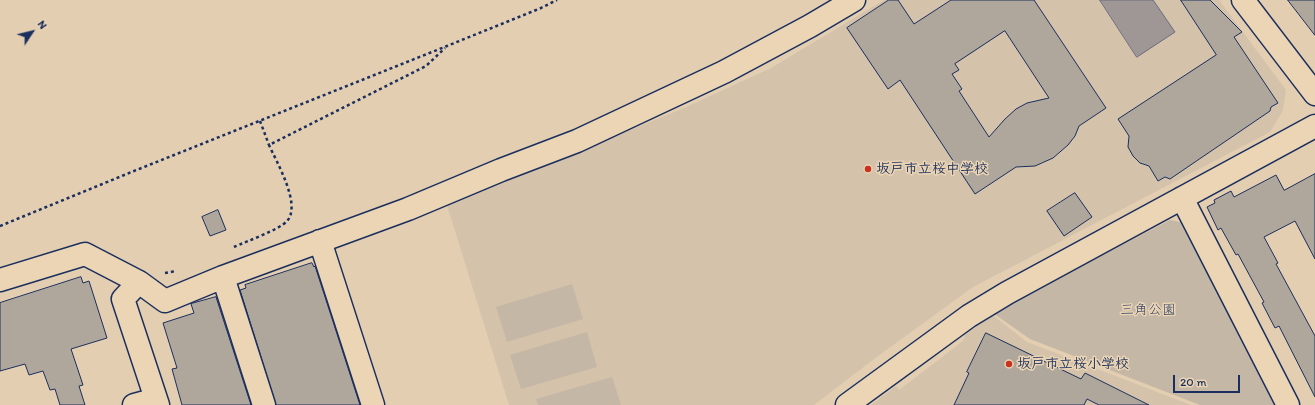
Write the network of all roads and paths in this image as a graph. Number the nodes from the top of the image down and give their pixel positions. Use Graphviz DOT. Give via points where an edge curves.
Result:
graph roads {
  1 [pos="557,0"];
  2 [pos="854,0"];
  3 [pos="1253,3"];
  4 [pos="447,46"];
  5 [pos="1315,94"];
  6 [pos="260,121"];
  7 [pos="1315,126"];
  8 [pos="269,145"];
  9 [pos="1182,198"];
  10 [pos="0,226"];
  11 [pos="320,241"];
  12 [pos="230,249"];
  13 [pos="182,270"];
  14 [pos="163,273"];
  15 [pos="223,277"];
  16 [pos="0,280"];
  17 [pos="139,282"];
  18 [pos="157,402"];
  19 [pos="134,405"];
  20 [pos="264,405"];
  21 [pos="373,405"];
  22 [pos="848,405"];
  23 [pos="1288,405"];
  1 -- 4 [label="path"];
  2 -- 11 [label="street" via="724,72 577,141 408,209"];
  3 -- 5 [label="street"];
  4 -- 6 [label="path"];
  4 -- 8 [label="path" via="426,66"];
  6 -- 8 [label="path"];
  6 -- 10 [label="path"];
  7 -- 9 [label="street"];
  8 -- 12 [label="path" via="291,195 292,212 288,220 278,227"];
  9 -- 22 [label="street" via="969,316"];
  9 -- 23 [label="street"];
  11 -- 15 [label="street"];
  11 -- 21 [label="street"];
  13 -- 14 [label="path"];
  15 -- 17 [label="street" via="165,301"];
  15 -- 20 [label="street"];
  16 -- 17 [label="street" via="85,254"];
  17 -- 18 [label="street" via="123,299"];
  18 -- 19 [label="street"];
}
